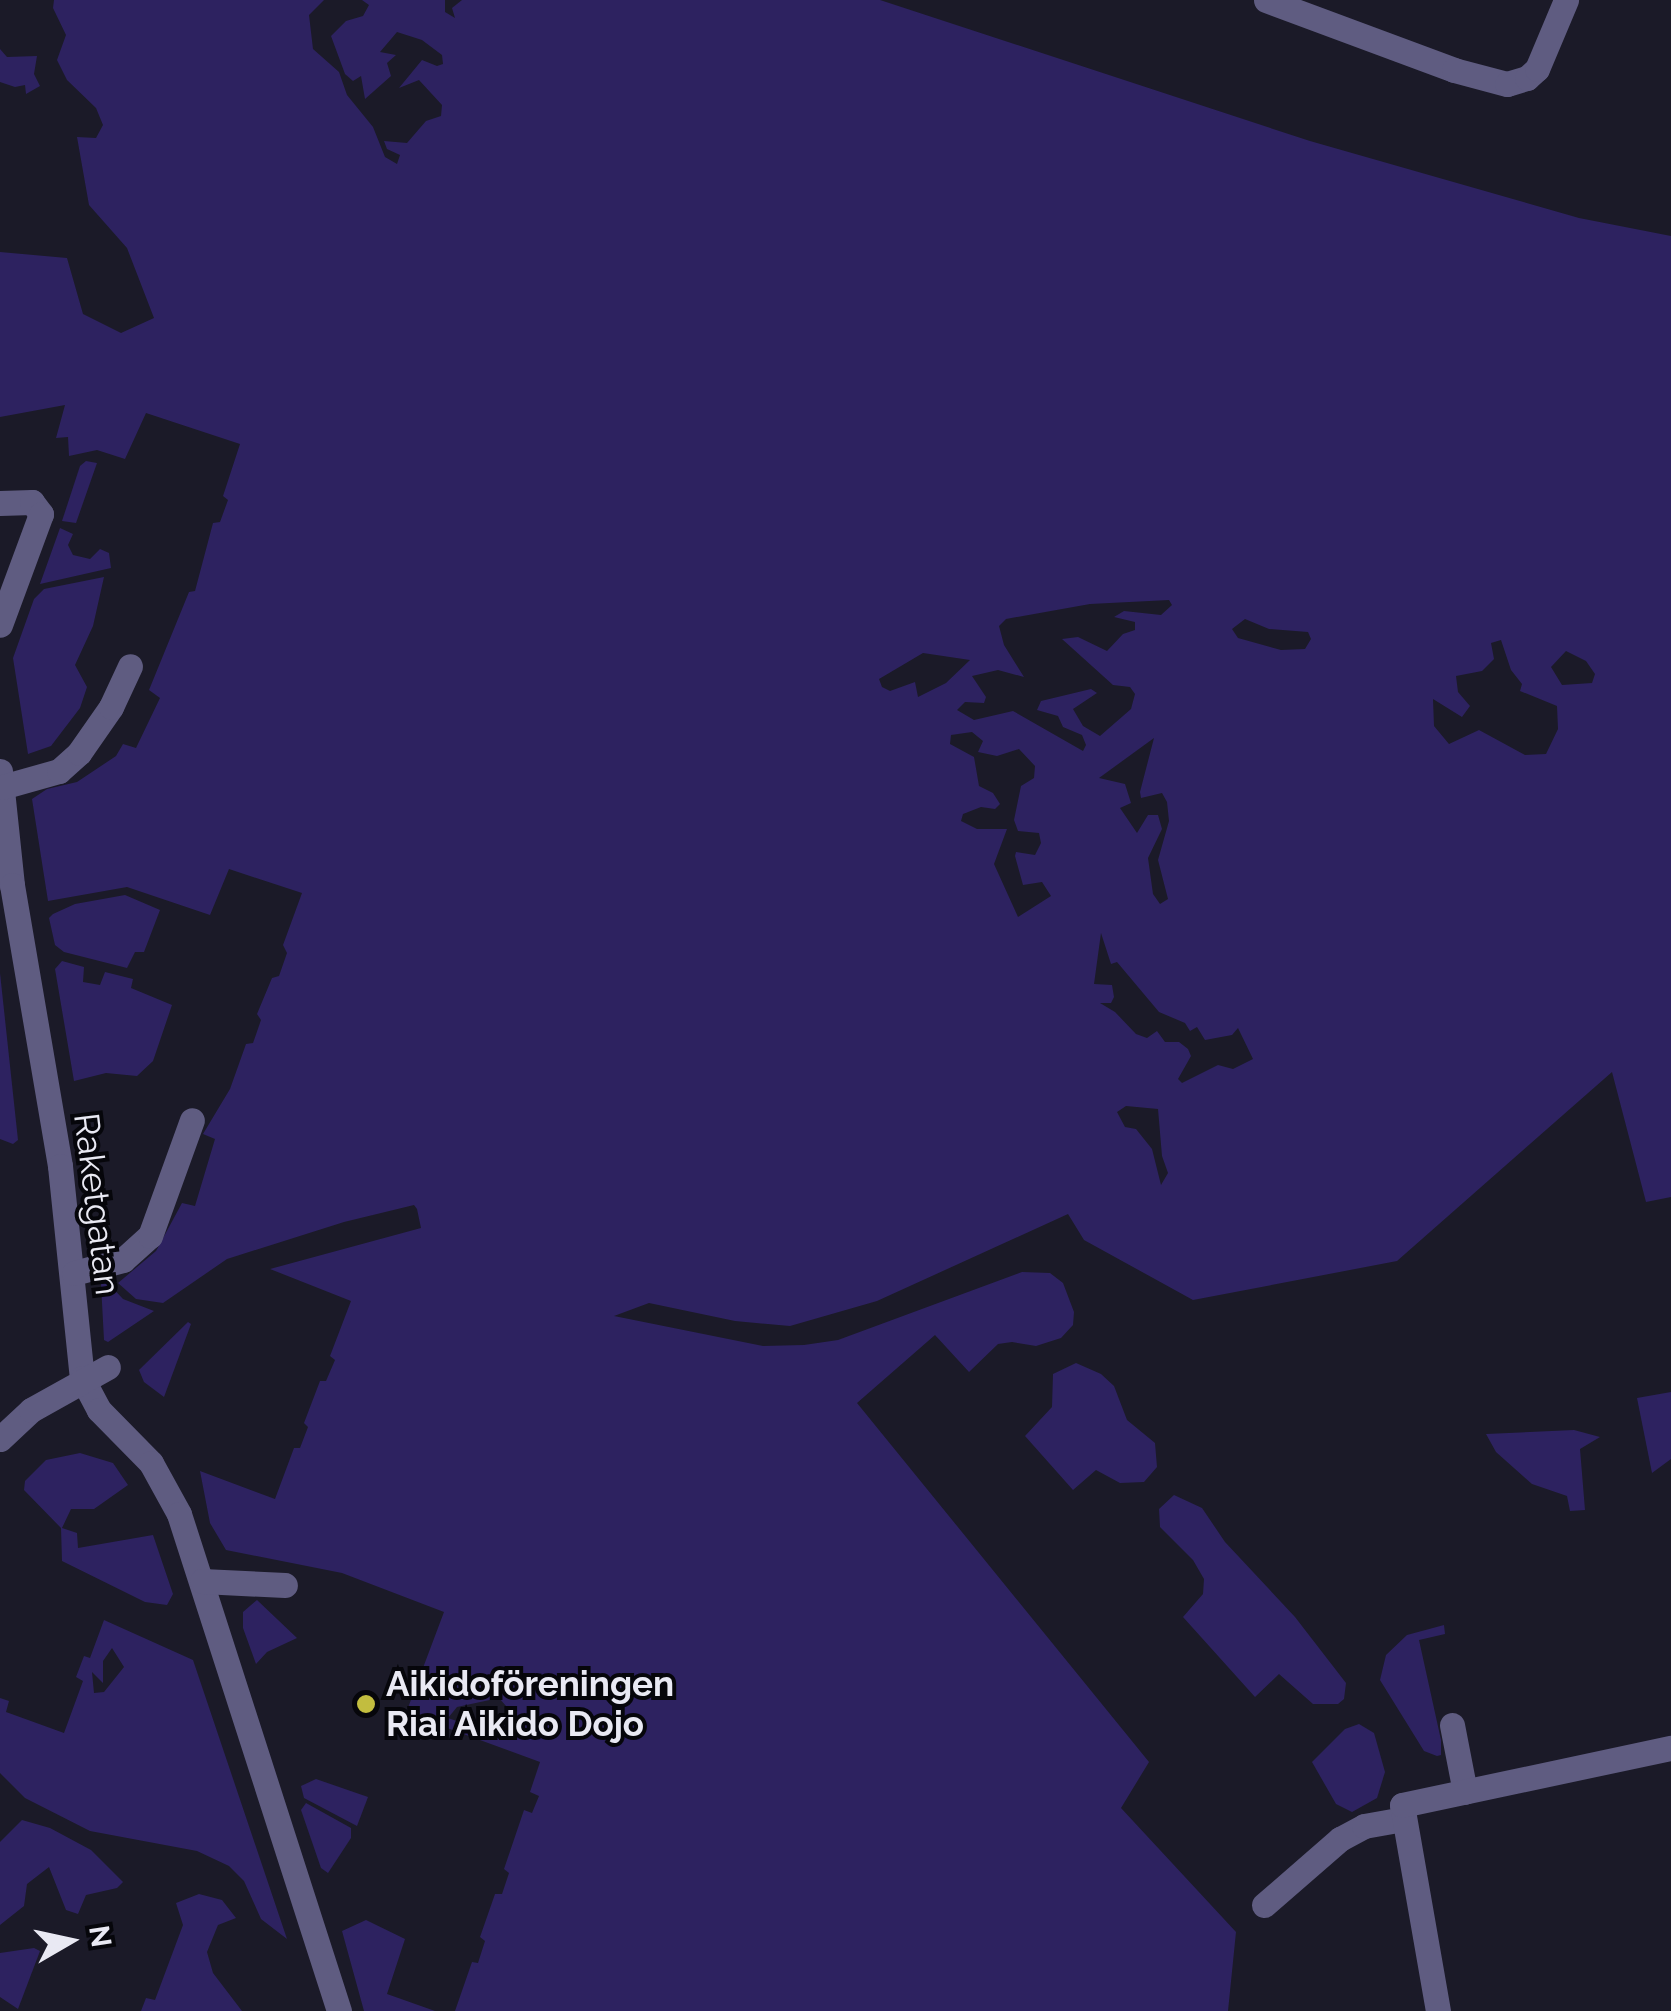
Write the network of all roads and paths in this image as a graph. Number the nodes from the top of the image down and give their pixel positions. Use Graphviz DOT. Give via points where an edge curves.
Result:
graph roads {
  1 [pos="1266,0"];
  2 [pos="1566,0"];
  3 [pos="0,503"];
  4 [pos="0,625"];
  5 [pos="130,666"];
  6 [pos="1,779"];
  7 [pos="6,886"];
  8 [pos="192,1120"];
  9 [pos="74,1274"];
  10 [pos="108,1367"];
  11 [pos="82,1378"];
  12 [pos="0,1438"];
  13 [pos="202,1581"];
  14 [pos="285,1585"];
  15 [pos="1452,1725"];
  16 [pos="1671,1748"];
  17 [pos="1465,1792"];
  18 [pos="1403,1819"];
  19 [pos="1264,1906"];
  20 [pos="339,2011"];
  21 [pos="1438,2011"];
  1 -- 2 [label="street" via="1492,83 1518,82 1537,69"];
  3 -- 4 [label="street" via="32,502 40,514"];
  5 -- 6 [label="street" via="111,707 59,771"];
  6 -- 7 [label="street, Raketgatan"];
  7 -- 9 [label="street, Raketgatan"];
  8 -- 9 [label="street" via="150,1236 123,1260"];
  9 -- 11 [label="street, Raketgatan"];
  10 -- 11 [label="street"];
  11 -- 12 [label="street"];
  11 -- 13 [label="street, Raketgatan" via="99,1410 168,1489"];
  13 -- 14 [label="street"];
  13 -- 20 [label="street, Raketgatan"];
  15 -- 17 [label="street"];
  16 -- 17 [label="street"];
  17 -- 18 [label="street" via="1402,1805"];
  18 -- 19 [label="street" via="1364,1826 1340,1839"];
  18 -- 21 [label="street"];
}
